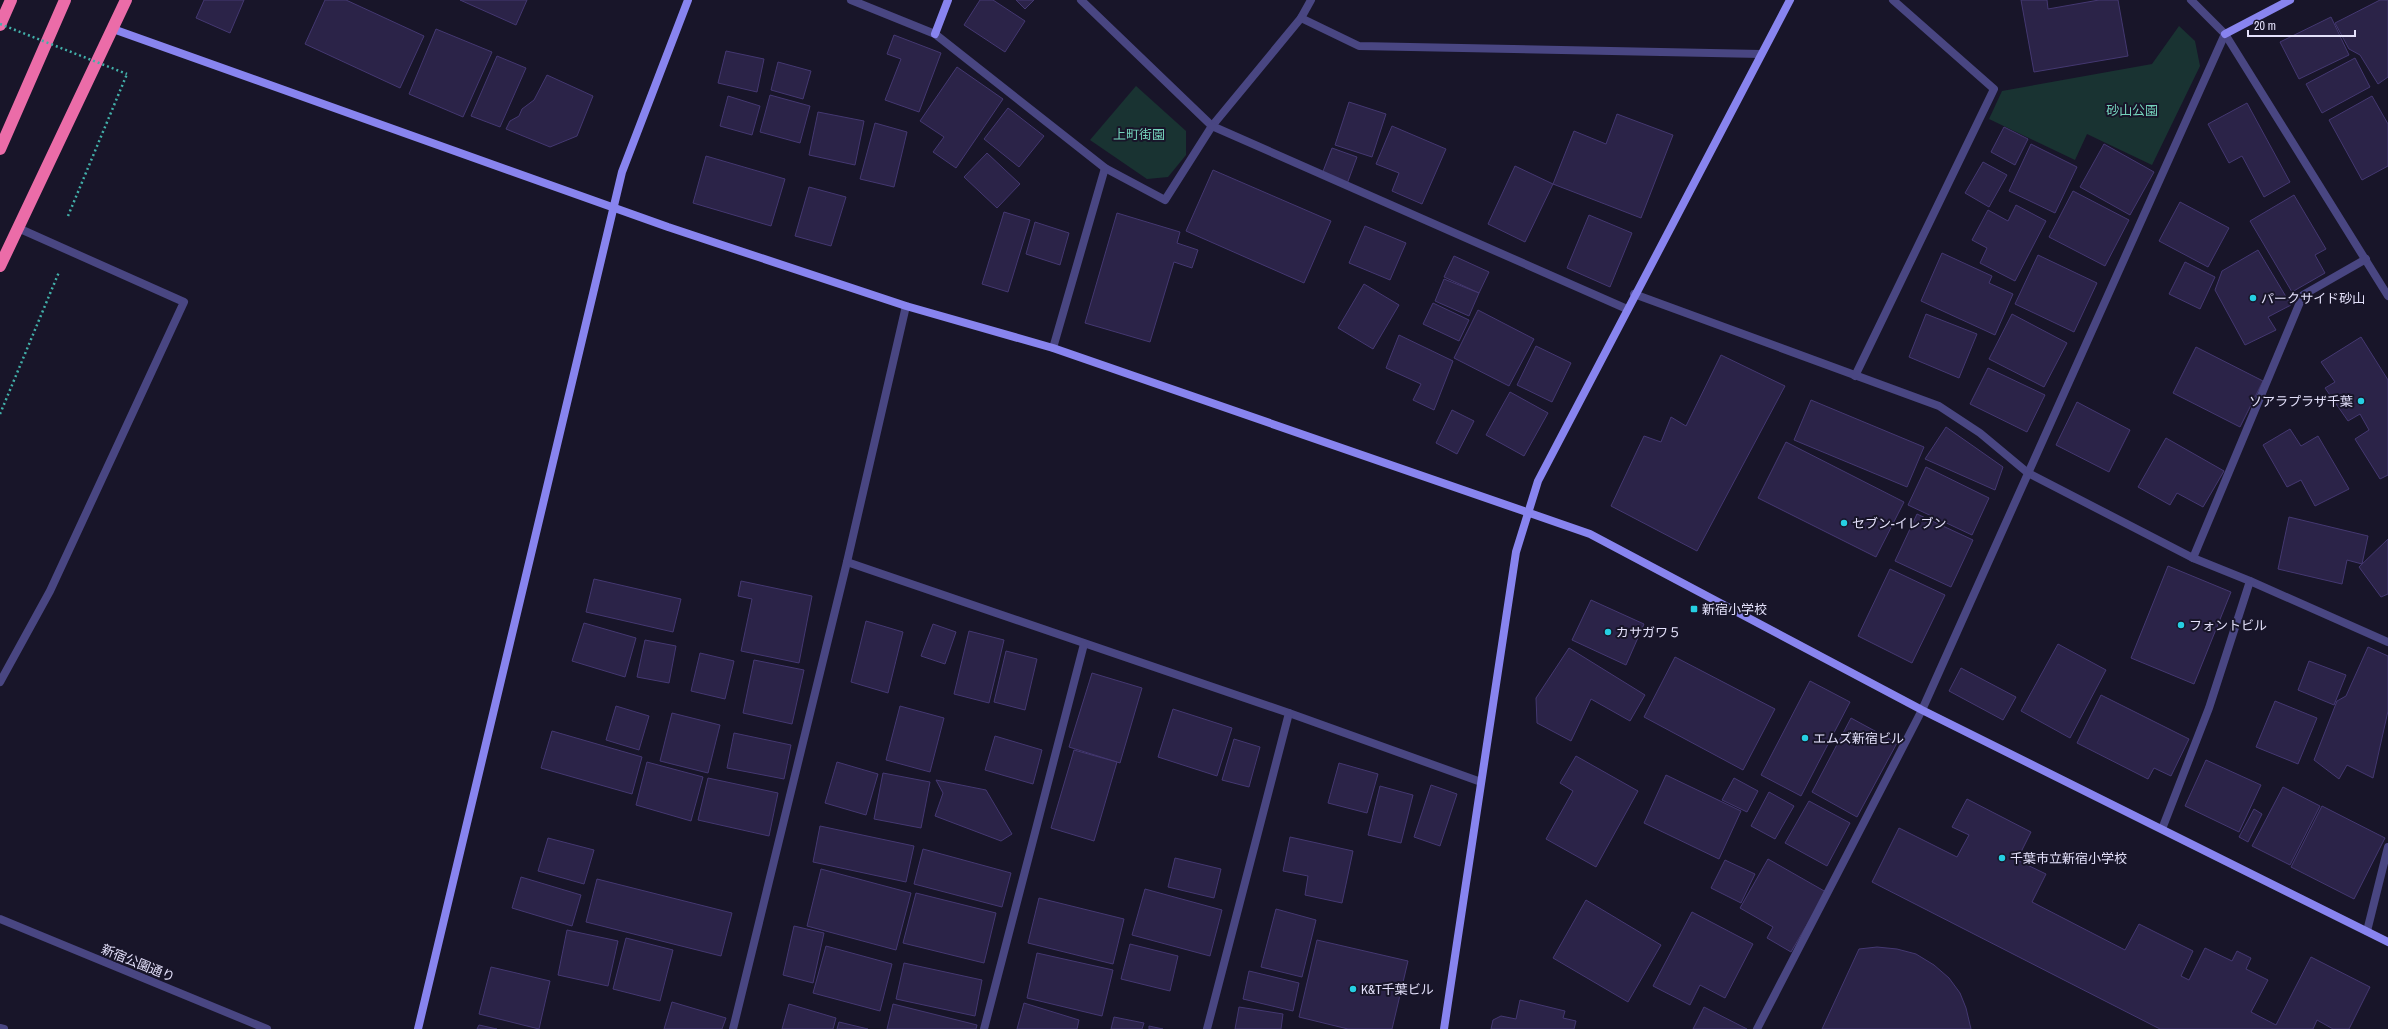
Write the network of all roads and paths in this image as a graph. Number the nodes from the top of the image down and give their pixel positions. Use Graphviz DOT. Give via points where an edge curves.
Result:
graph roads {
  1 [pos="10,0"];
  2 [pos="65,0"];
  3 [pos="126,0"];
  4 [pos="688,0"];
  5 [pos="851,0"];
  6 [pos="948,0"];
  7 [pos="1081,0"];
  8 [pos="1311,0"];
  9 [pos="1790,0"];
  10 [pos="1892,0"];
  11 [pos="2191,0"];
  12 [pos="2290,0"];
  13 [pos="1301,18"];
  14 [pos="0,24"];
  15 [pos="112,29"];
  16 [pos="935,34"];
  17 [pos="2225,34"];
  18 [pos="1761,54"];
  19 [pos="1212,126"];
  20 [pos="0,148"];
  21 [pos="1105,168"];
  22 [pos="615,207"];
  23 [pos="68,216"];
  24 [pos="18,228"];
  25 [pos="2366,259"];
  26 [pos="0,266"];
  27 [pos="59,272"];
  28 [pos="1634,294"];
  29 [pos="2388,296"];
  30 [pos="906,306"];
  31 [pos="1627,309"];
  32 [pos="1053,348"];
  33 [pos="1855,376"];
  34 [pos="0,414"];
  35 [pos="2028,473"];
  36 [pos="1526,512"];
  37 [pos="2193,558"];
  38 [pos="847,562"];
  39 [pos="2250,581"];
  40 [pos="2388,642"];
  41 [pos="1084,644"];
  42 [pos="0,682"];
  43 [pos="1922,710"];
  44 [pos="1288,713"];
  45 [pos="1481,782"];
  46 [pos="2162,829"];
  47 [pos="2388,847"];
  48 [pos="0,919"];
  49 [pos="2367,931"];
  50 [pos="2388,942"];
  51 [pos="0,1028"];
  52 [pos="4,1029"];
  53 [pos="267,1029"];
  54 [pos="418,1029"];
  55 [pos="733,1029"];
  56 [pos="984,1029"];
  57 [pos="1207,1029"];
  58 [pos="1444,1029"];
  59 [pos="1757,1029"];
  1 -- 14 [label="highway"];
  2 -- 20 [label="highway"];
  3 -- 15 [label="highway"];
  4 -- 22 [label="street" via="622,172"];
  5 -- 16 [label="street"];
  6 -- 16 [label="street"];
  7 -- 19 [label="street"];
  8 -- 13 [label="street"];
  9 -- 18 [label="street"];
  10 -- 33 [label="street" via="1994,89"];
  11 -- 17 [label="street"];
  12 -- 17 [label="street"];
  13 -- 18 [label="street" via="1359,46"];
  13 -- 19 [label="street"];
  14 -- 23 [label="path, bridge" via="127,74"];
  15 -- 22 [label="street"];
  15 -- 24 [label="highway"];
  16 -- 21 [label="street"];
  17 -- 25 [label="street"];
  17 -- 35 [label="street"];
  18 -- 28 [label="street"];
  19 -- 21 [label="street" via="1165,200"];
  19 -- 31 [label="street"];
  21 -- 32 [label="street"];
  22 -- 30 [label="street"];
  22 -- 54 [label="street"];
  24 -- 26 [label="highway"];
  24 -- 42 [label="street" via="184,302 50,591"];
  25 -- 29 [label="street"];
  25 -- 37 [label="street" via="2303,295"];
  27 -- 34 [label="path"];
  28 -- 31 [label="street"];
  28 -- 33 [label="street"];
  30 -- 32 [label="street"];
  30 -- 38 [label="street"];
  31 -- 36 [label="street" via="1538,481"];
  32 -- 36 [label="street"];
  33 -- 35 [label="street" via="1939,406 1980,433"];
  35 -- 37 [label="street"];
  35 -- 43 [label="street"];
  36 -- 43 [label="street" via="1590,534"];
  36 -- 45 [label="street" via="1516,552"];
  37 -- 39 [label="street"];
  38 -- 41 [label="street"];
  38 -- 55 [label="street"];
  39 -- 40 [label="street"];
  39 -- 46 [label="street" via="2209,708"];
  41 -- 44 [label="street"];
  41 -- 56 [label="street"];
  43 -- 46 [label="street"];
  43 -- 59 [label="street"];
  44 -- 45 [label="street"];
  44 -- 57 [label="street"];
  45 -- 58 [label="street"];
  46 -- 49 [label="street"];
  47 -- 49 [label="street"];
  48 -- 53 [label="street, 新宿公園通り"];
  49 -- 50 [label="street"];
  51 -- 52 [label="street"];
}
